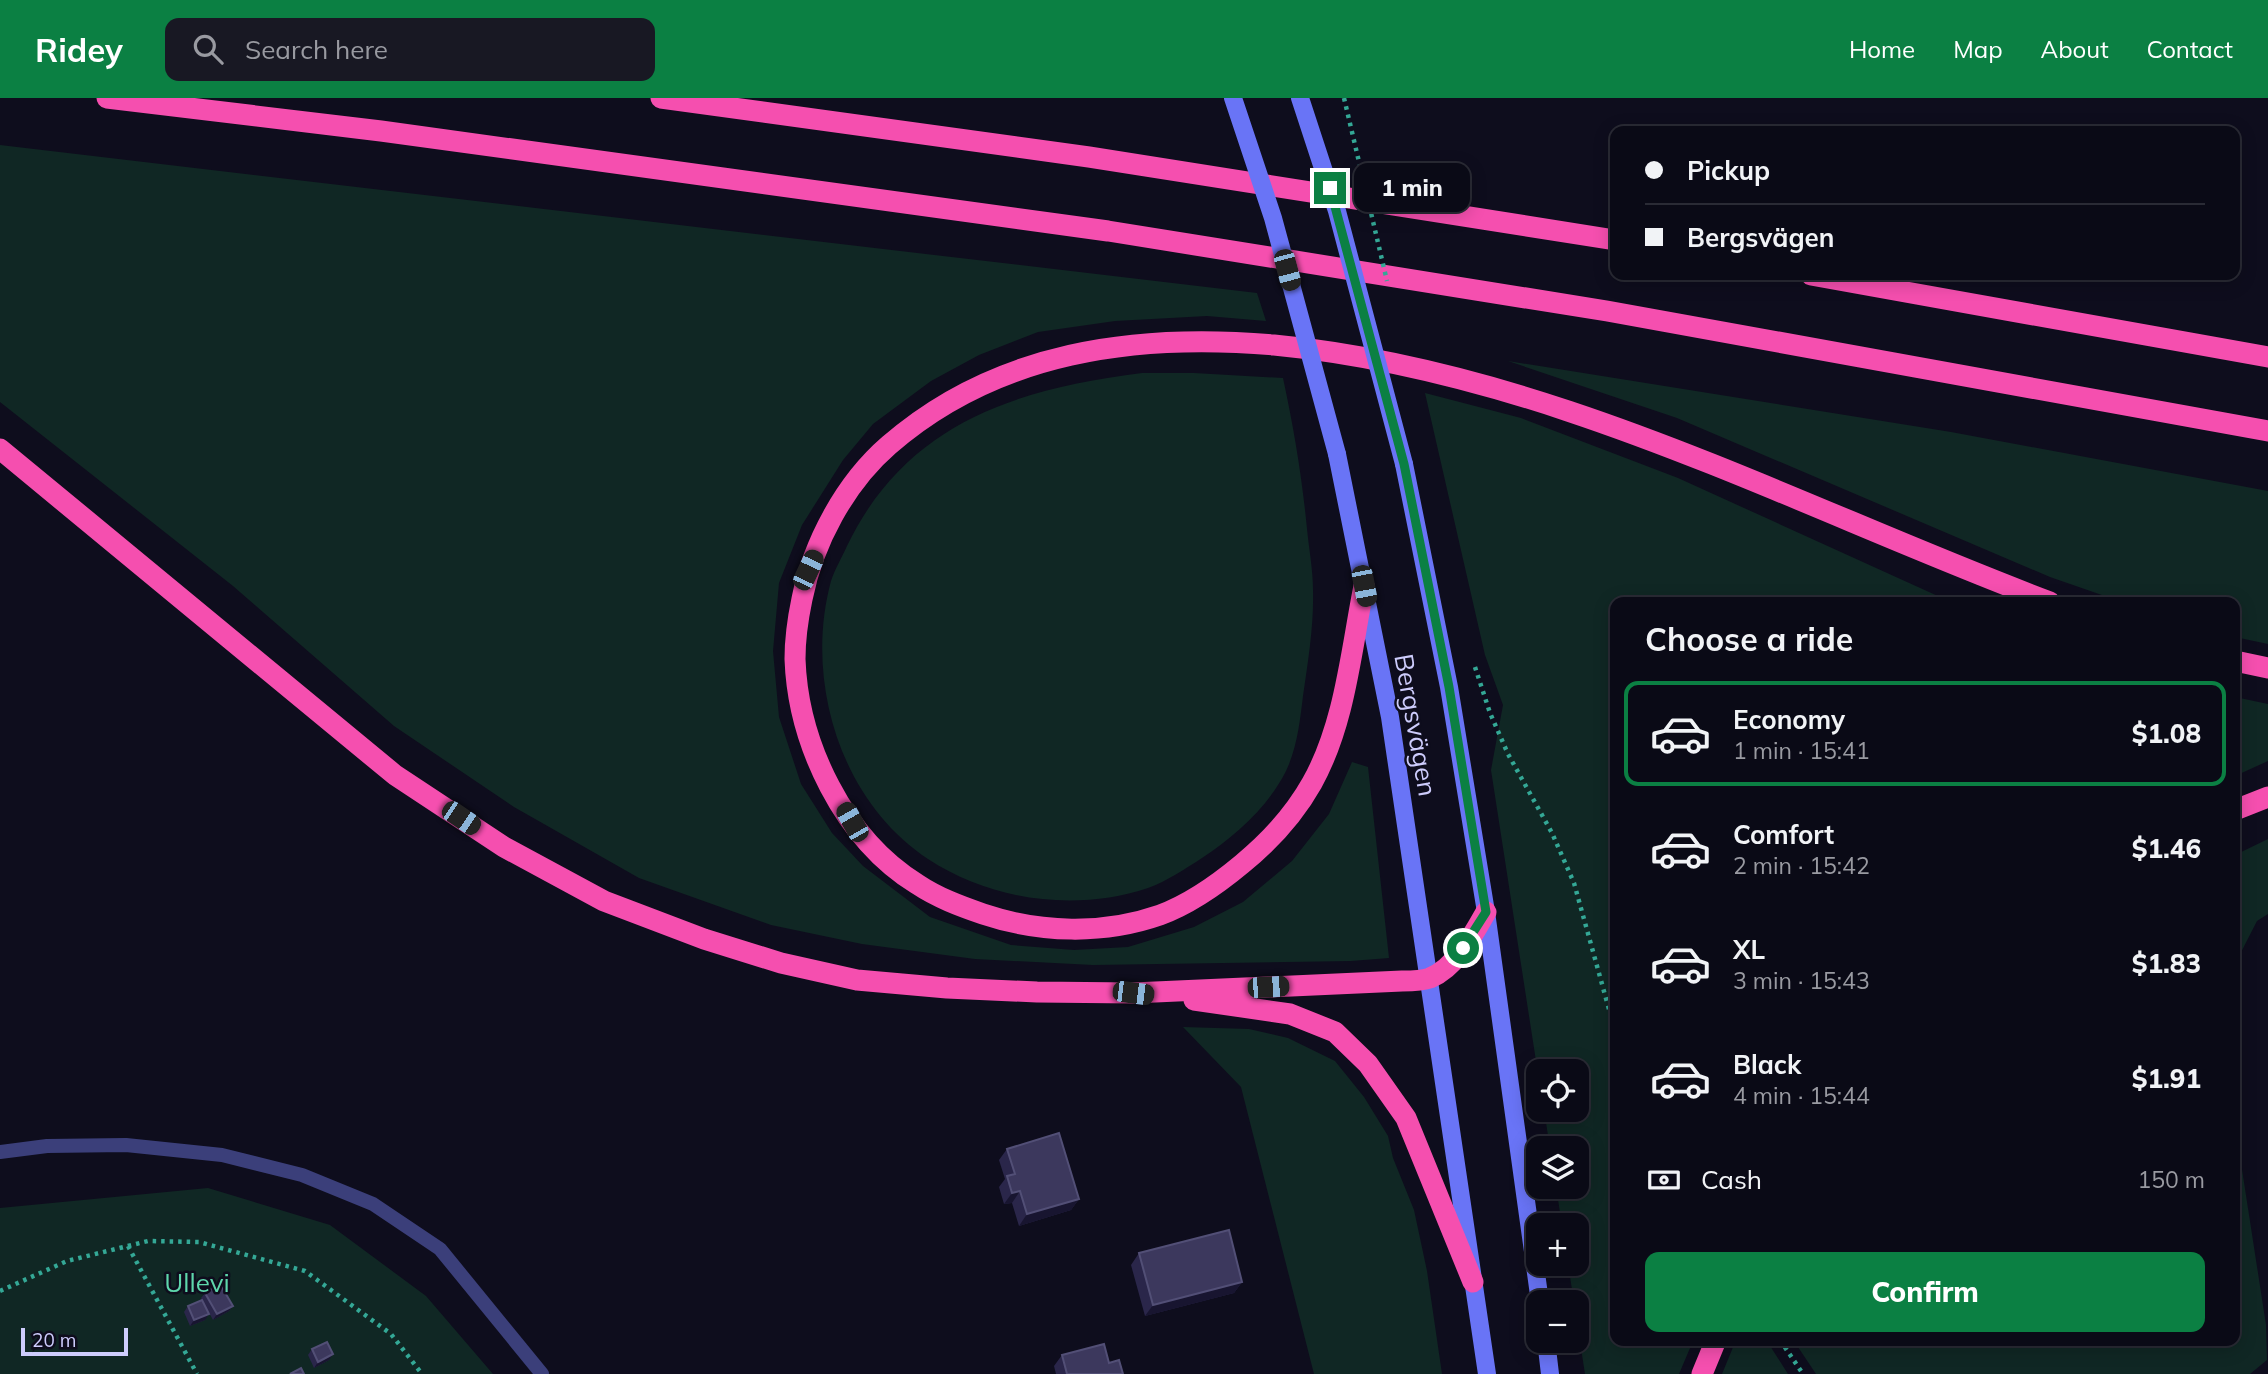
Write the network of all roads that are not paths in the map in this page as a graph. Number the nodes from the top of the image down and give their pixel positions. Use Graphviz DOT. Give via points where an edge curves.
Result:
graph roads {
  1 [pos="107,98"];
  2 [pos="661,98"];
  3 [pos="772,98"];
  4 [pos="1233,98"];
  5 [pos="1300,98"];
  6 [pos="824,120"];
  7 [pos="1610,239"];
  8 [pos="1839,280"];
  9 [pos="2268,357"];
  10 [pos="2268,431"];
  11 [pos="0,449"];
  12 [pos="1364,586"];
  13 [pos="2038,597"];
  14 [pos="2240,662"];
  15 [pos="2268,668"];
  16 [pos="2268,797"];
  17 [pos="2240,808"];
  18 [pos="1486,912"];
  19 [pos="1429,979"];
  20 [pos="1133,993"];
  21 [pos="0,1152"];
  22 [pos="1473,1282"];
  23 [pos="1538,1290"];
  24 [pos="1714,1346"];
  25 [pos="1547,1353"];
  26 [pos="542,1374"];
  27 [pos="1486,1374"];
  28 [pos="1550,1374"];
  29 [pos="1702,1374"];
  1 -- 10 [label="highway" via="394,132 1108,231 1607,310"];
  2 -- 6 [label="highway"];
  3 -- 6 [label="highway"];
  4 -- 12 [label="main road, Bergsvägen, bridge" via="1273,218 1337,454"];
  5 -- 18 [label="main road, Bergsvägen, bridge" via="1338,211 1404,464 1449,687"];
  6 -- 7 [label="highway"];
  8 -- 9 [label="highway"];
  11 -- 20 [label="highway" via="395,775 504,847 604,901 781,963 857,979 947,988"];
  12 -- 13 [label="highway" via="1331,745 1289,819 1262,848 1200,895 1161,915 1130,922 1086,929 1010,923 951,903 912,882 852,822 812,747 800,703 795,658 808,570 851,486 880,453 916,421 991,379 1084,353 1152,343 1269,345 1351,354 1485,386 1673,450"];
  12 -- 19 [label="main road, Bergsvägen" via="1390,718"];
  14 -- 15 [label="highway"];
  16 -- 17 [label="highway"];
  18 -- 19 [label="highway" via="1448,965"];
  18 -- 23 [label="main road, Bergsvägen"];
  19 -- 20 [label="highway"];
  19 -- 22 [label="main road, Bergsvägen"];
  20 -- 22 [label="highway" via="1290,1014 1335,1032 1368,1063 1406,1118"];
  21 -- 26 [label="lane" via="126,1145 222,1155 302,1175 373,1204 440,1249"];
  22 -- 27 [label="main road, Bergsvägen"];
  24 -- 29 [label="highway"];
  25 -- 28 [label="main road"];
}
